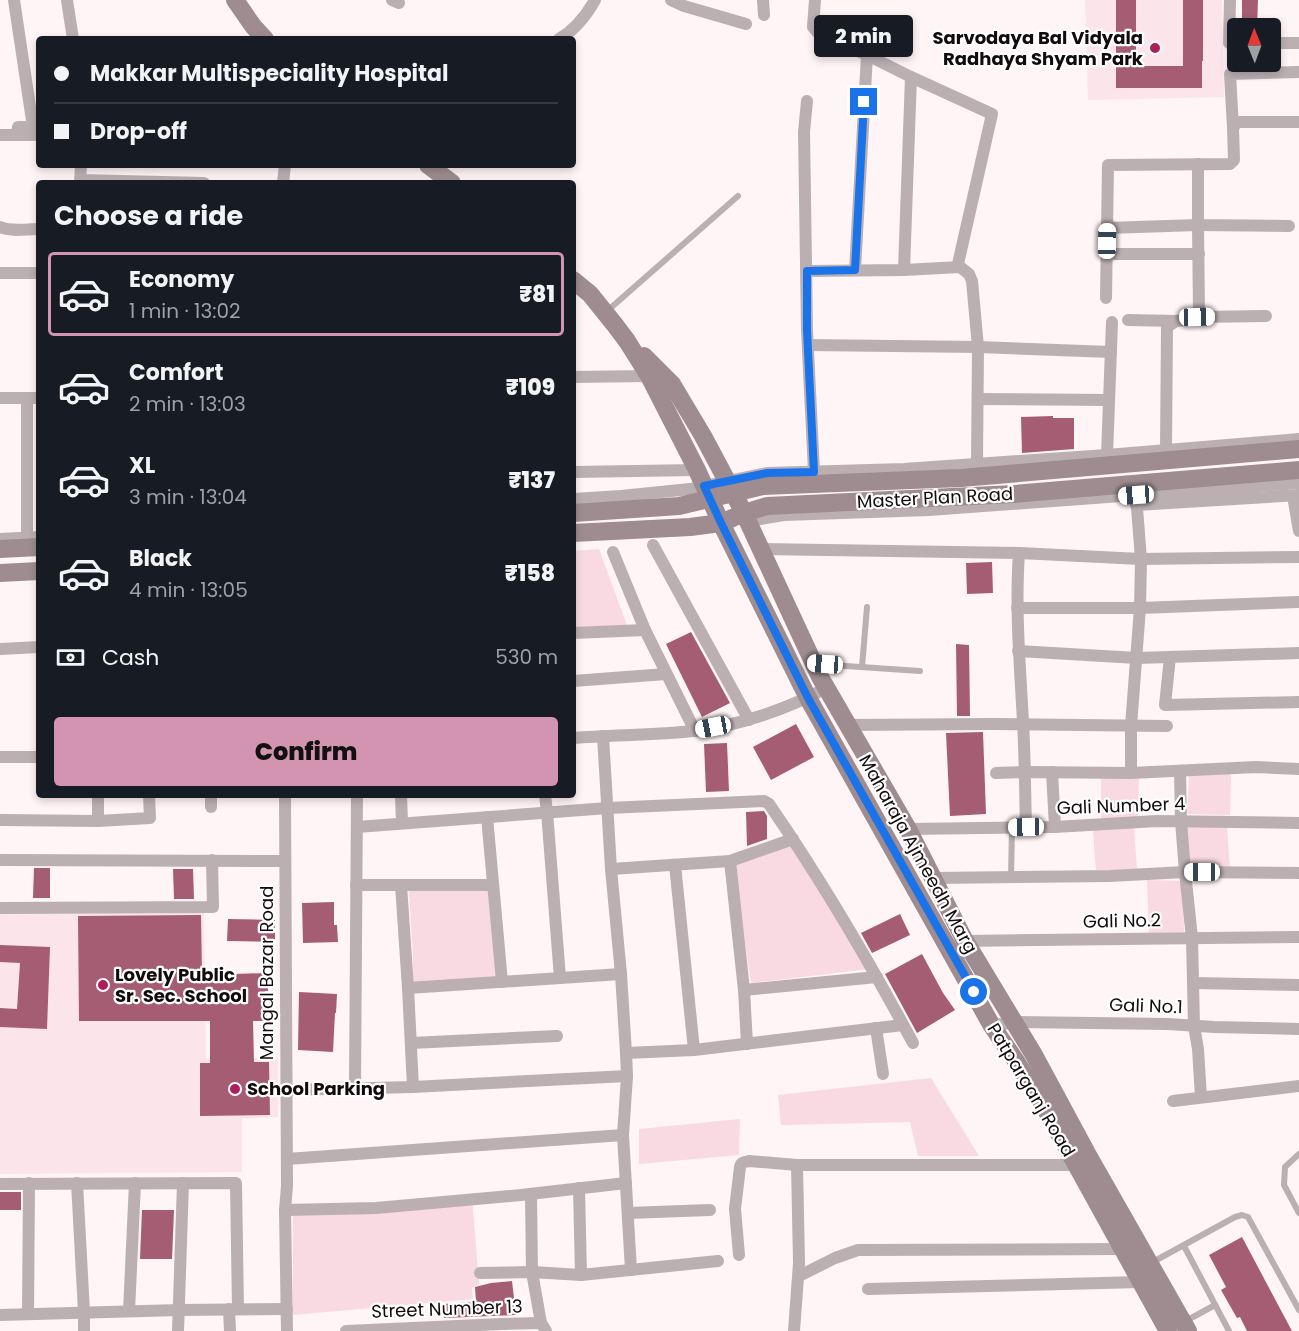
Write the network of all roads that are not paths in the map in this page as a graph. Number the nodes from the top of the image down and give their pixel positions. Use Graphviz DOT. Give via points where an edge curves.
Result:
graph roads {
  1 [pos="14,0"];
  2 [pos="67,0"];
  3 [pos="235,0"];
  4 [pos="595,0"];
  5 [pos="671,0"];
  6 [pos="763,0"];
  7 [pos="815,0"];
  8 [pos="1230,0"];
  9 [pos="764,15"];
  10 [pos="1229,18"];
  11 [pos="746,24"];
  12 [pos="73,36"];
  13 [pos="262,36"];
  14 [pos="563,36"];
  15 [pos="1281,43"];
  16 [pos="1299,43"];
  17 [pos="867,55"];
  18 [pos="1299,72"];
  19 [pos="911,77"];
  20 [pos="807,101"];
  21 [pos="1299,122"];
  22 [pos="1233,128"];
  23 [pos="0,135"];
  24 [pos="17,135"];
  25 [pos="36,135"];
  26 [pos="1198,164"];
  27 [pos="434,168"];
  28 [pos="448,180"];
  29 [pos="738,196"];
  30 [pos="1198,225"];
  31 [pos="1289,226"];
  32 [pos="0,227"];
  33 [pos="1107,228"];
  34 [pos="36,229"];
  35 [pos="1107,254"];
  36 [pos="1199,254"];
  37 [pos="960,267"];
  38 [pos="855,270"];
  39 [pos="904,270"];
  40 [pos="807,271"];
  41 [pos="0,273"];
  42 [pos="36,273"];
  43 [pos="576,282"];
  44 [pos="1107,298"];
  45 [pos="605,312"];
  46 [pos="1266,316"];
  47 [pos="1197,317"];
  48 [pos="1128,320"];
  49 [pos="1176,321"];
  50 [pos="1112,322"];
  51 [pos="627,340"];
  52 [pos="808,345"];
  53 [pos="978,347"];
  54 [pos="1111,352"];
  55 [pos="649,376"];
  56 [pos="576,377"];
  57 [pos="0,398"];
  58 [pos="33,398"];
  59 [pos="978,399"];
  60 [pos="1109,400"];
  61 [pos="1299,439"];
  62 [pos="1166,449"];
  63 [pos="1299,449"];
  64 [pos="1107,454"];
  65 [pos="977,464"];
  66 [pos="1299,470"];
  67 [pos="576,472"];
  68 [pos="814,472"];
  69 [pos="1299,483"];
  70 [pos="703,485"];
  71 [pos="731,487"];
  72 [pos="1296,495"];
  73 [pos="576,499"];
  74 [pos="1136,500"];
  75 [pos="576,513"];
  76 [pos="746,517"];
  77 [pos="721,523"];
  78 [pos="1299,531"];
  79 [pos="576,533"];
  80 [pos="0,539"];
  81 [pos="35,540"];
  82 [pos="653,545"];
  83 [pos="0,549"];
  84 [pos="761,549"];
  85 [pos="613,552"];
  86 [pos="1019,553"];
  87 [pos="1299,557"];
  88 [pos="1142,559"];
  89 [pos="36,571"];
  90 [pos="0,573"];
  91 [pos="1299,602"];
  92 [pos="867,607"];
  93 [pos="1017,608"];
  94 [pos="1140,608"];
  95 [pos="645,630"];
  96 [pos="576,633"];
  97 [pos="36,647"];
  98 [pos="0,649"];
  99 [pos="1018,651"];
  100 [pos="1299,653"];
  101 [pos="1170,657"];
  102 [pos="1137,658"];
  103 [pos="813,663"];
  104 [pos="862,667"];
  105 [pos="920,671"];
  106 [pos="666,674"];
  107 [pos="576,681"];
  108 [pos="826,688"];
  109 [pos="808,698"];
  110 [pos="1299,702"];
  111 [pos="749,720"];
  112 [pos="1023,724"];
  113 [pos="848,725"];
  114 [pos="1131,726"];
  115 [pos="1167,726"];
  116 [pos="695,731"];
  117 [pos="603,736"];
  118 [pos="576,738"];
  119 [pos="0,758"];
  120 [pos="36,758"];
  121 [pos="1299,769"];
  122 [pos="1180,771"];
  123 [pos="1024,772"];
  124 [pos="1052,772"];
  125 [pos="996,773"];
  126 [pos="1131,773"];
  127 [pos="98,798"];
  128 [pos="149,798"];
  129 [pos="285,798"];
  130 [pos="357,798"];
  131 [pos="401,798"];
  132 [pos="545,798"];
  133 [pos="608,808"];
  134 [pos="547,812"];
  135 [pos="487,817"];
  136 [pos="0,820"];
  137 [pos="98,821"];
  138 [pos="1181,821"];
  139 [pos="402,823"];
  140 [pos="1299,823"];
  141 [pos="357,827"];
  142 [pos="1026,827"];
  143 [pos="1055,827"];
  144 [pos="1012,828"];
  145 [pos="908,829"];
  146 [pos="793,839"];
  147 [pos="0,860"];
  148 [pos="212,860"];
  149 [pos="284,861"];
  150 [pos="730,861"];
  151 [pos="675,865"];
  152 [pos="611,869"];
  153 [pos="1185,872"];
  154 [pos="1299,873"];
  155 [pos="1011,877"];
  156 [pos="933,878"];
  157 [pos="356,885"];
  158 [pos="401,885"];
  159 [pos="493,885"];
  160 [pos="0,908"];
  161 [pos="1299,937"];
  162 [pos="1192,938"];
  163 [pos="945,941"];
  164 [pos="965,941"];
  165 [pos="621,974"];
  166 [pos="877,977"];
  167 [pos="560,978"];
  168 [pos="502,982"];
  169 [pos="1193,982"];
  170 [pos="1299,986"];
  171 [pos="408,988"];
  172 [pos="744,990"];
  173 [pos="1014,1022"];
  174 [pos="903,1025"];
  175 [pos="993,1026"];
  176 [pos="1194,1026"];
  177 [pos="876,1028"];
  178 [pos="1299,1029"];
  179 [pos="557,1036"];
  180 [pos="411,1043"];
  181 [pos="913,1043"];
  182 [pos="747,1044"];
  183 [pos="694,1050"];
  184 [pos="626,1053"];
  185 [pos="883,1074"];
  186 [pos="627,1076"];
  187 [pos="1299,1086"];
  188 [pos="413,1087"];
  189 [pos="355,1088"];
  190 [pos="286,1090"];
  191 [pos="1201,1098"];
  192 [pos="1173,1101"];
  193 [pos="623,1134"];
  194 [pos="1299,1154"];
  195 [pos="287,1159"];
  196 [pos="1076,1164"];
  197 [pos="797,1165"];
  198 [pos="77,1183"];
  199 [pos="135,1183"];
  200 [pos="183,1183"];
  201 [pos="626,1183"];
  202 [pos="0,1184"];
  203 [pos="29,1184"];
  204 [pos="579,1188"];
  205 [pos="531,1194"];
  206 [pos="285,1210"];
  207 [pos="710,1210"];
  208 [pos="628,1213"];
  209 [pos="1299,1213"];
  210 [pos="1184,1246"];
  211 [pos="1122,1249"];
  212 [pos="739,1255"];
  213 [pos="718,1261"];
  214 [pos="1150,1264"];
  215 [pos="631,1270"];
  216 [pos="532,1272"];
  217 [pos="480,1273"];
  218 [pos="581,1275"];
  219 [pos="799,1276"];
  220 [pos="1141,1282"];
  221 [pos="868,1289"];
  222 [pos="1215,1305"];
  223 [pos="234,1309"];
  224 [pos="287,1309"];
  225 [pos="179,1310"];
  226 [pos="1299,1310"];
  227 [pos="129,1311"];
  228 [pos="84,1312"];
  229 [pos="28,1314"];
  230 [pos="0,1315"];
  231 [pos="543,1327"];
  232 [pos="1180,1328"];
  233 [pos="84,1331"];
  234 [pos="178,1331"];
  235 [pos="230,1331"];
  236 [pos="287,1331"];
  237 [pos="346,1331"];
  238 [pos="794,1331"];
  239 [pos="1229,1331"];
  1 -- 24 [label="street" via="33,127 18,127"];
  2 -- 12 [label="street"];
  3 -- 13 [label="main road"];
  4 -- 14 [label="street" via="588,13"];
  5 -- 11 [label="street"];
  6 -- 9 [label="street"];
  7 -- 17 [label="street" via="816,32"];
  8 -- 10 [label="street"];
  15 -- 16 [label="street"];
  17 -- 19 [label="street"];
  17 -- 38 [label="street"];
  18 -- 22 [label="street" via="1230,74"];
  19 -- 37 [label="street" via="993,114"];
  19 -- 39 [label="street"];
  20 -- 40 [label="street"];
  21 -- 22 [label="street" via="1241,121"];
  22 -- 26 [label="street" via="1232,163"];
  23 -- 24 [label="street"];
  24 -- 25 [label="street"];
  26 -- 30 [label="street"];
  26 -- 33 [label="street" via="1108,165"];
  27 -- 28 [label="main road"];
  29 -- 45 [label="lane"];
  30 -- 31 [label="street"];
  30 -- 33 [label="street"];
  30 -- 36 [label="street"];
  32 -- 34 [label="street"];
  33 -- 35 [label="street"];
  35 -- 36 [label="street"];
  35 -- 44 [label="street"];
  36 -- 47 [label="street"];
  37 -- 39 [label="street"];
  37 -- 53 [label="street" via="972,281"];
  38 -- 39 [label="street"];
  38 -- 40 [label="street"];
  40 -- 52 [label="street"];
  41 -- 42 [label="street"];
  43 -- 45 [label="main road, Patparganj Road"];
  45 -- 51 [label="main road, Patparganj Road"];
  46 -- 47 [label="street"];
  47 -- 49 [label="street"];
  48 -- 49 [label="street"];
  49 -- 62 [label="street" via="1167,327"];
  50 -- 54 [label="street"];
  51 -- 55 [label="main road, Patparganj Road"];
  51 -- 71 [label="main road, Patparganj Road" via="672,384"];
  52 -- 53 [label="street"];
  52 -- 68 [label="street"];
  53 -- 54 [label="street"];
  53 -- 59 [label="street"];
  54 -- 60 [label="street"];
  55 -- 56 [label="street"];
  55 -- 70 [label="main road, Patparganj Road"];
  57 -- 58 [label="street"];
  58 -- 81 [label="street"];
  59 -- 60 [label="street"];
  59 -- 65 [label="street"];
  60 -- 64 [label="street"];
  61 -- 62 [label="street"];
  62 -- 64 [label="street"];
  63 -- 71 [label="main road, Master Plan Road" via="961,478"];
  64 -- 65 [label="street"];
  65 -- 68 [label="street"];
  66 -- 76 [label="main road, Master Plan Road" via="1014,494 767,506"];
  67 -- 70 [label="street"];
  68 -- 71 [label="street" via="767,473"];
  69 -- 74 [label="street"];
  70 -- 71 [label="main road, Master Plan Road"];
  70 -- 73 [label="street"];
  70 -- 75 [label="main road, Master Plan Road" via="680,506"];
  70 -- 77 [label="main road, Patparganj Road"];
  71 -- 76 [label="main road, Maharaja Ajmeedh Marg"];
  72 -- 74 [label="street"];
  72 -- 78 [label="street"];
  74 -- 76 [label="street"];
  74 -- 88 [label="street"];
  76 -- 77 [label="main road, Master Plan Road"];
  76 -- 84 [label="main road, Maharaja Ajmeedh Marg"];
  77 -- 79 [label="main road, Master Plan Road"];
  77 -- 109 [label="main road, Patparganj Road"];
  80 -- 81 [label="street"];
  81 -- 83 [label="main road"];
  82 -- 111 [label="street"];
  84 -- 86 [label="street"];
  84 -- 103 [label="main road, Maharaja Ajmeedh Marg"];
  85 -- 95 [label="street"];
  86 -- 88 [label="street"];
  86 -- 93 [label="street"];
  87 -- 88 [label="street"];
  88 -- 94 [label="street"];
  89 -- 90 [label="main road"];
  91 -- 94 [label="street"];
  92 -- 104 [label="lane"];
  93 -- 94 [label="street"];
  93 -- 99 [label="street"];
  94 -- 102 [label="street"];
  95 -- 96 [label="street"];
  95 -- 106 [label="street"];
  97 -- 98 [label="street"];
  99 -- 102 [label="street"];
  99 -- 112 [label="street"];
  100 -- 101 [label="street"];
  101 -- 102 [label="street"];
  101 -- 110 [label="street" via="1165,705"];
  102 -- 114 [label="street"];
  103 -- 104 [label="lane"];
  103 -- 108 [label="main road, Maharaja Ajmeedh Marg"];
  104 -- 105 [label="lane"];
  106 -- 107 [label="street"];
  106 -- 116 [label="street"];
  108 -- 109 [label="street"];
  108 -- 113 [label="main road, Maharaja Ajmeedh Marg"];
  109 -- 111 [label="street"];
  109 -- 163 [label="main road, Patparganj Road"];
  111 -- 116 [label="street"];
  112 -- 113 [label="street"];
  112 -- 114 [label="street"];
  112 -- 123 [label="street"];
  113 -- 145 [label="main road, Maharaja Ajmeedh Marg"];
  114 -- 115 [label="street"];
  114 -- 126 [label="street"];
  116 -- 117 [label="street"];
  117 -- 118 [label="street"];
  117 -- 133 [label="street"];
  119 -- 120 [label="street"];
  121 -- 122 [label="street"];
  122 -- 126 [label="street"];
  122 -- 138 [label="street"];
  123 -- 124 [label="street"];
  123 -- 125 [label="street"];
  123 -- 142 [label="street"];
  124 -- 126 [label="street"];
  124 -- 143 [label="street"];
  127 -- 137 [label="street"];
  128 -- 137 [label="street" via="150,818"];
  129 -- 149 [label="street, Mangal Bazar Road"];
  130 -- 141 [label="street"];
  131 -- 139 [label="street"];
  132 -- 134 [label="street"];
  133 -- 134 [label="street"];
  133 -- 146 [label="street" via="764,801"];
  133 -- 152 [label="street"];
  134 -- 135 [label="street"];
  134 -- 167 [label="street"];
  135 -- 139 [label="street"];
  135 -- 159 [label="street"];
  136 -- 137 [label="street"];
  138 -- 140 [label="street, Gali Number 4"];
  138 -- 143 [label="street, Gali Number 4"];
  138 -- 153 [label="street"];
  139 -- 141 [label="street"];
  141 -- 157 [label="street"];
  142 -- 143 [label="street, Gali Number 4"];
  142 -- 144 [label="street, Gali Number 4"];
  144 -- 145 [label="street, Gali Number 4"];
  144 -- 155 [label="lane"];
  145 -- 156 [label="main road, Maharaja Ajmeedh Marg"];
  146 -- 150 [label="street"];
  146 -- 166 [label="street"];
  147 -- 148 [label="street"];
  148 -- 149 [label="street"];
  148 -- 160 [label="street" via="213,907"];
  149 -- 190 [label="street, Mangal Bazar Road"];
  150 -- 151 [label="street"];
  150 -- 172 [label="street"];
  151 -- 152 [label="street"];
  151 -- 183 [label="street"];
  152 -- 165 [label="street"];
  153 -- 154 [label="street"];
  153 -- 155 [label="street"];
  153 -- 162 [label="street"];
  155 -- 156 [label="street"];
  156 -- 164 [label="main road, Maharaja Ajmeedh Marg"];
  157 -- 158 [label="street"];
  157 -- 189 [label="street"];
  158 -- 159 [label="street"];
  158 -- 171 [label="street"];
  159 -- 168 [label="street"];
  161 -- 162 [label="street, Gali No.2"];
  162 -- 164 [label="street, Gali No.2"];
  162 -- 169 [label="street"];
  163 -- 164 [label="street, Gali No.2"];
  163 -- 175 [label="main road, Patparganj Road"];
  164 -- 173 [label="main road, Maharaja Ajmeedh Marg"];
  165 -- 167 [label="street"];
  165 -- 184 [label="street"];
  166 -- 172 [label="street"];
  166 -- 174 [label="street"];
  167 -- 168 [label="street"];
  168 -- 171 [label="street"];
  169 -- 170 [label="street"];
  169 -- 176 [label="street"];
  171 -- 180 [label="street"];
  172 -- 182 [label="street"];
  173 -- 175 [label="street, Gali No.1"];
  173 -- 176 [label="street, Gali No.1"];
  173 -- 214 [label="main road, Maharaja Ajmeedh Marg"];
  174 -- 177 [label="street"];
  174 -- 181 [label="street"];
  175 -- 196 [label="main road, Patparganj Road"];
  176 -- 178 [label="street, Gali No.1"];
  176 -- 191 [label="street"];
  177 -- 182 [label="street"];
  177 -- 185 [label="street"];
  179 -- 180 [label="street"];
  180 -- 188 [label="street"];
  182 -- 183 [label="street"];
  183 -- 184 [label="street"];
  184 -- 186 [label="street"];
  186 -- 188 [label="street"];
  186 -- 193 [label="street"];
  187 -- 191 [label="street"];
  188 -- 189 [label="street"];
  189 -- 190 [label="street"];
  190 -- 195 [label="street, Mangal Bazar Road"];
  191 -- 192 [label="street"];
  193 -- 195 [label="street"];
  193 -- 201 [label="street"];
  194 -- 209 [label="lane" via="1285,1167 1284,1185"];
  195 -- 206 [label="street, Mangal Bazar Road"];
  196 -- 197 [label="street"];
  196 -- 211 [label="main road, Patparganj Road"];
  197 -- 212 [label="street" via="749,1161 741,1164 735,1209"];
  197 -- 219 [label="street"];
  198 -- 199 [label="street"];
  198 -- 203 [label="street"];
  198 -- 228 [label="street"];
  199 -- 200 [label="street"];
  199 -- 227 [label="street"];
  200 -- 223 [label="street" via="236,1183"];
  200 -- 225 [label="street"];
  201 -- 204 [label="street"];
  201 -- 208 [label="street"];
  202 -- 203 [label="street"];
  203 -- 229 [label="street"];
  204 -- 205 [label="street"];
  204 -- 218 [label="street"];
  205 -- 206 [label="street" via="376,1208"];
  205 -- 216 [label="street"];
  206 -- 224 [label="street, Mangal Bazar Road"];
  207 -- 208 [label="street"];
  208 -- 215 [label="street"];
  210 -- 214 [label="lane"];
  210 -- 222 [label="lane"];
  210 -- 226 [label="lane" via="1235,1217 1248,1217"];
  211 -- 219 [label="street" via="858,1250"];
  211 -- 220 [label="main road, Patparganj Road"];
  213 -- 215 [label="street"];
  214 -- 232 [label="main road, Maharaja Ajmeedh Marg"];
  215 -- 218 [label="street"];
  216 -- 217 [label="street"];
  216 -- 218 [label="street"];
  216 -- 231 [label="street"];
  219 -- 238 [label="street"];
  220 -- 221 [label="street"];
  220 -- 232 [label="main road, Patparganj Road"];
  222 -- 232 [label="lane"];
  222 -- 239 [label="lane"];
  223 -- 224 [label="street"];
  223 -- 225 [label="street"];
  223 -- 235 [label="street"];
  224 -- 236 [label="street, Mangal Bazar Road"];
  225 -- 227 [label="street"];
  225 -- 234 [label="street"];
  227 -- 228 [label="street"];
  228 -- 229 [label="street"];
  228 -- 233 [label="street"];
  229 -- 230 [label="street"];
  231 -- 237 [label="street, Street Number 13" via="502,1324"];
}
